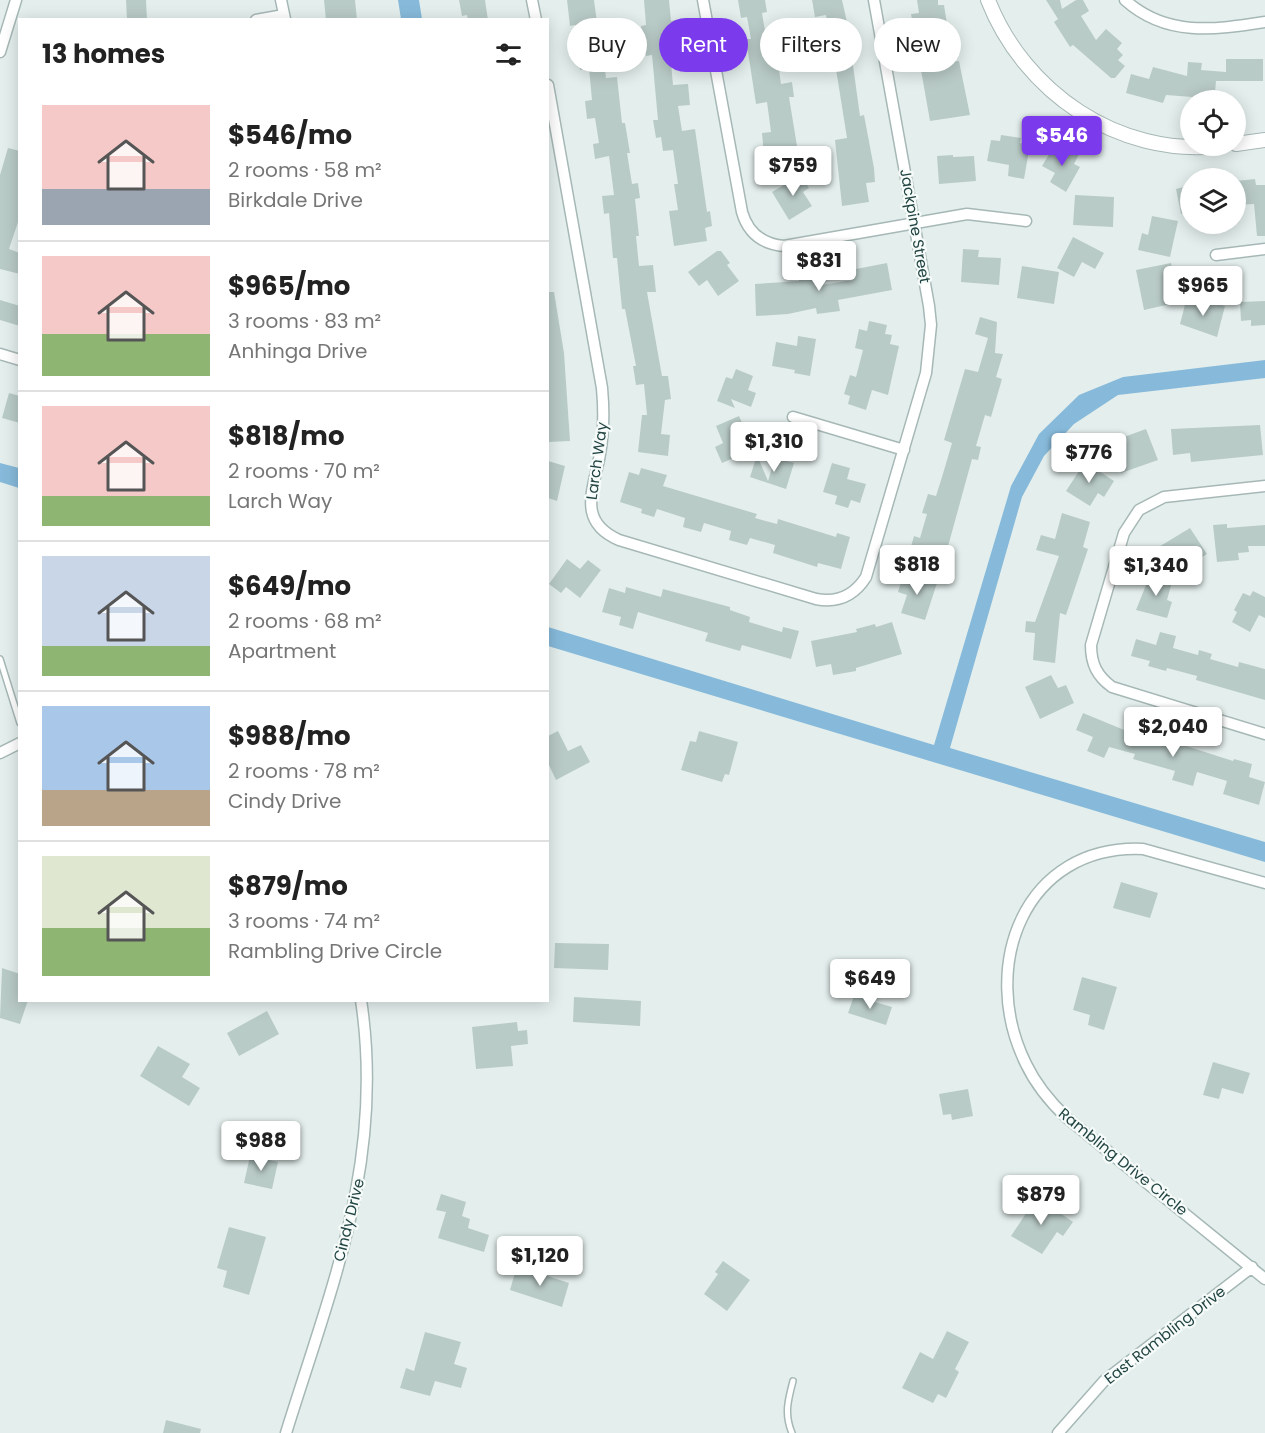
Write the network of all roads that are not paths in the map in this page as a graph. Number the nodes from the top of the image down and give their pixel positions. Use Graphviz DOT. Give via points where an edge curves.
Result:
graph roads {
  1 [pos="16,0"];
  2 [pos="281,0"];
  3 [pos="532,0"];
  4 [pos="703,0"];
  5 [pos="874,0"];
  6 [pos="988,0"];
  7 [pos="1125,0"];
  8 [pos="285,17"];
  9 [pos="536,18"];
  10 [pos="1265,22"];
  11 [pos="0,52"];
  12 [pos="549,91"];
  13 [pos="1265,140"];
  14 [pos="1246,143"];
  15 [pos="1180,146"];
  16 [pos="1026,221"];
  17 [pos="915,223"];
  18 [pos="1265,249"];
  19 [pos="1216,255"];
  20 [pos="0,354"];
  21 [pos="18,359"];
  22 [pos="793,417"];
  23 [pos="904,450"];
  24 [pos="1265,486"];
  25 [pos="0,659"];
  26 [pos="18,717"];
  27 [pos="1265,734"];
  28 [pos="18,744"];
  29 [pos="0,753"];
  30 [pos="1265,883"];
  31 [pos="361,1002"];
  32 [pos="1252,1267"];
  33 [pos="1265,1279"];
  34 [pos="793,1381"];
  35 [pos="286,1433"];
  36 [pos="792,1433"];
  37 [pos="1058,1433"];
  1 -- 11 [label="street"];
  2 -- 8 [label="street"];
  3 -- 9 [label="street"];
  4 -- 17 [label="street" via="744,221 756,237 774,246 784,246"];
  5 -- 17 [label="street, Jackpine Street"];
  6 -- 15 [label="street" via="1010,45 1048,89 1106,127 1143,140"];
  7 -- 10 [label="street" via="1149,17 1183,28 1201,30"];
  12 -- 23 [label="street, Larch Way" via="602,388 604,426 590,498 592,513 602,530 619,540 816,599 835,600 853,592 866,577"];
  13 -- 14 [label="street"];
  16 -- 17 [label="street" via="967,214"];
  17 -- 23 [label="street, Jackpine Street" via="931,326 927,373"];
  18 -- 19 [label="street"];
  20 -- 21 [label="street"];
  22 -- 23 [label="street"];
  24 -- 27 [label="street" via="1164,497 1147,504 1128,524 1091,645 1093,665 1104,681 1121,691"];
  25 -- 26 [label="lane"];
  28 -- 29 [label="street"];
  30 -- 32 [label="street, Rambling Drive Circle" via="1143,849 1096,853 1069,864 1035,894 1020,919 1009,960 1007,994 1010,1018 1025,1062 1043,1092 1067,1118"];
  31 -- 35 [label="street, Cindy Drive" via="368,1106 359,1186"];
  32 -- 33 [label="street, Rambling Drive Circle"];
  32 -- 37 [label="street, East Rambling Drive" via="1104,1381"];
  34 -- 36 [label="lane" via="786,1420"];
}
